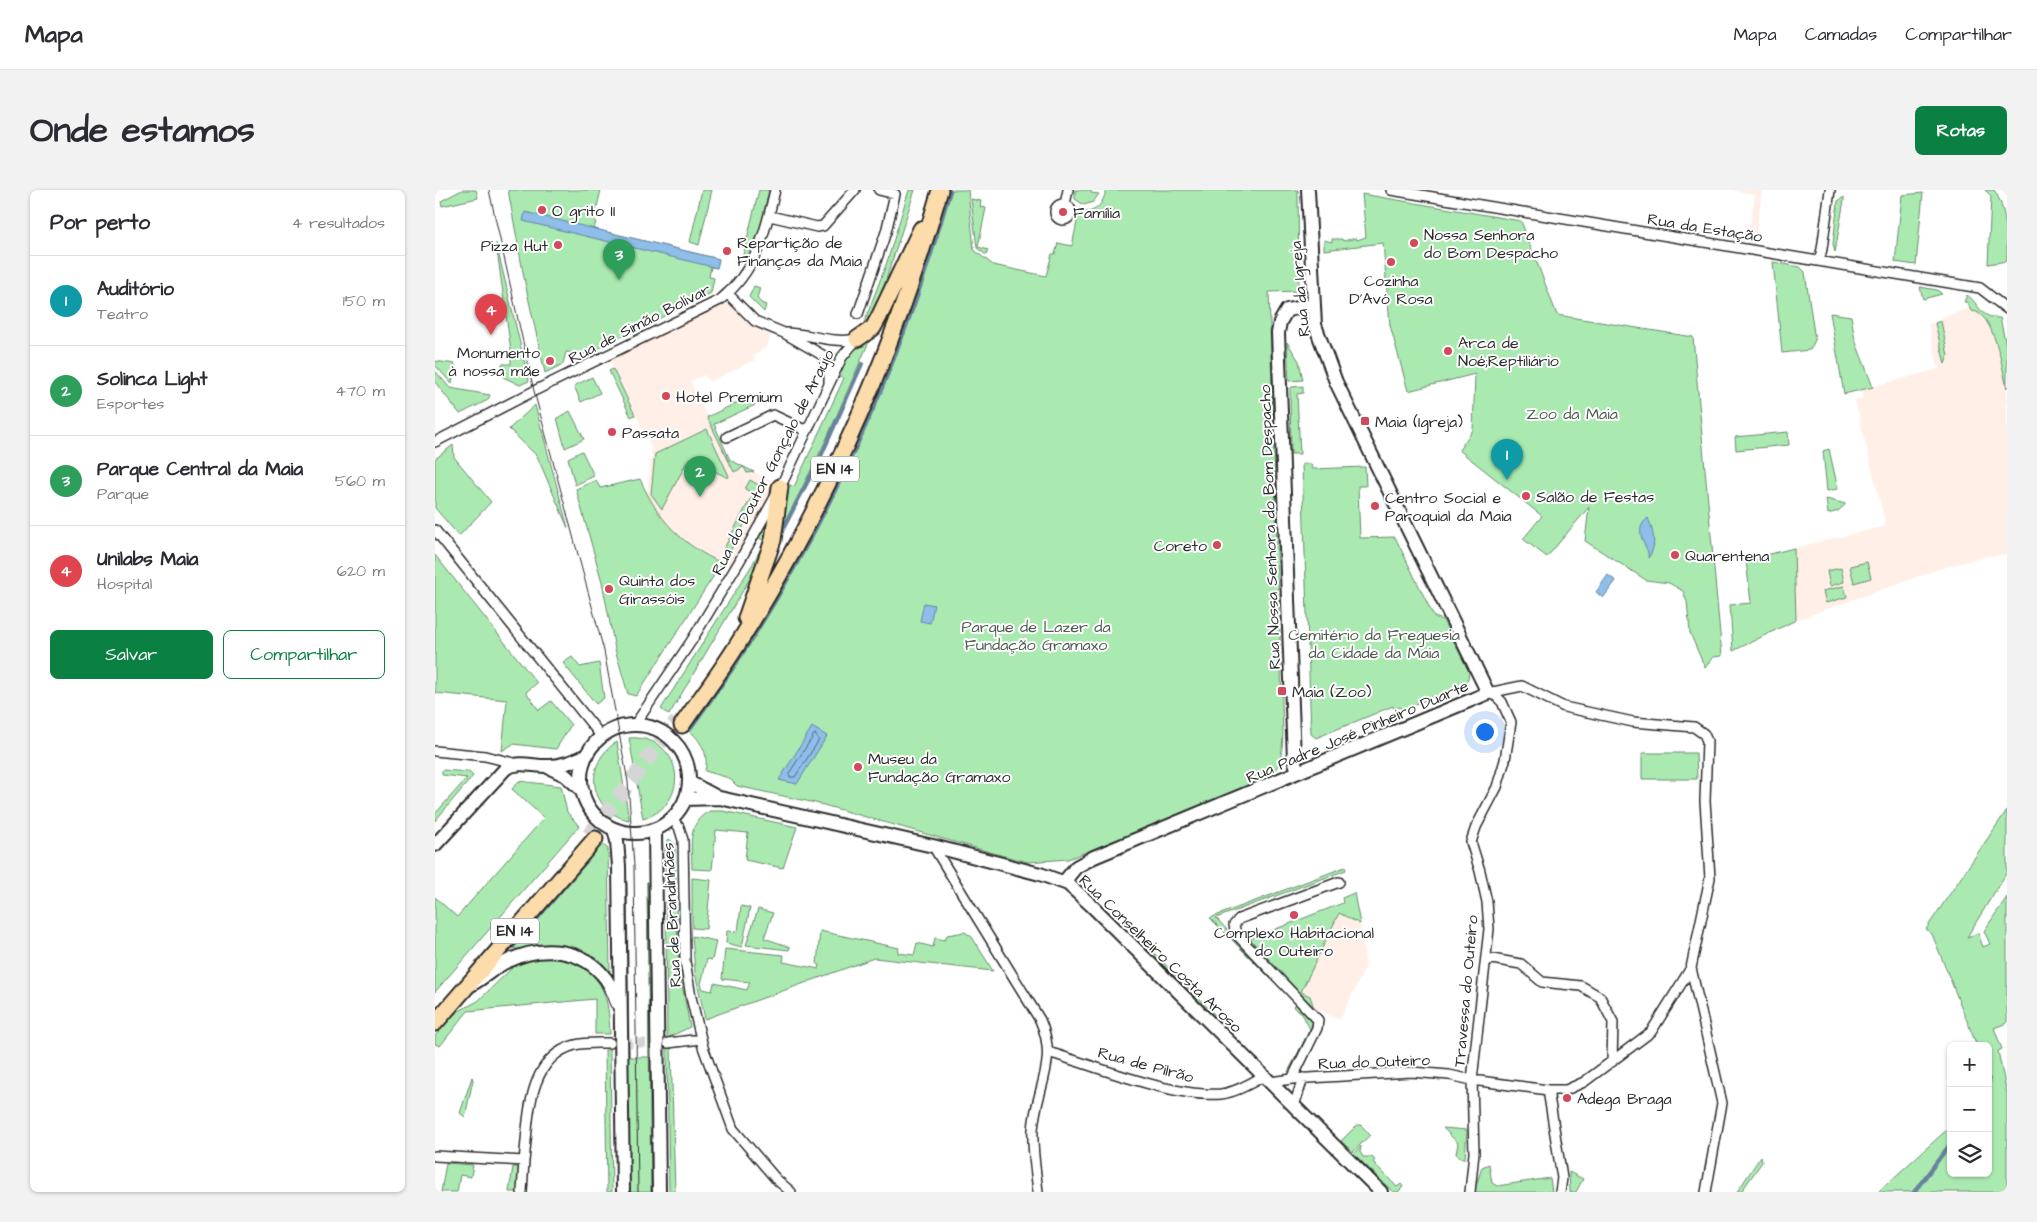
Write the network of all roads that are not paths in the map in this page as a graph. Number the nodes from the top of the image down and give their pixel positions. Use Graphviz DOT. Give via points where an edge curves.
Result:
graph roads {
  1 [pos="775,190"];
  2 [pos="855,190"];
  3 [pos="879,190"];
  4 [pos="933,190"];
  5 [pos="940,190"];
  6 [pos="1068,190"];
  7 [pos="1309,190"];
  8 [pos="1391,190"];
  9 [pos="1830,190"];
  10 [pos="1065,204"];
  11 [pos="769,216"];
  12 [pos="924,220"];
  13 [pos="1819,261"];
  14 [pos="728,294"];
  15 [pos="1314,305"];
  16 [pos="2007,309"];
  17 [pos="858,314"];
  18 [pos="785,333"];
  19 [pos="857,339"];
  20 [pos="1336,382"];
  21 [pos="829,384"];
  22 [pos="807,431"];
  23 [pos="727,437"];
  24 [pos="435,442"];
  25 [pos="780,487"];
  26 [pos="435,530"];
  27 [pos="746,618"];
  28 [pos="1488,693"];
  29 [pos="634,726"];
  30 [pos="602,737"];
  31 [pos="435,751"];
  32 [pos="587,755"];
  33 [pos="518,764"];
  34 [pos="548,766"];
  35 [pos="1298,772"];
  36 [pos="689,782"];
  37 [pos="583,791"];
  38 [pos="720,798"];
  39 [pos="685,799"];
  40 [pos="672,819"];
  41 [pos="614,829"];
  42 [pos="655,830"];
  43 [pos="435,845"];
  44 [pos="933,846"];
  45 [pos="1064,882"];
  46 [pos="1339,882"];
  47 [pos="1486,958"];
  48 [pos="1691,968"];
  49 [pos="467,987"];
  50 [pos="620,1011"];
  51 [pos="435,1013"];
  52 [pos="435,1023"];
  53 [pos="701,1038"];
  54 [pos="610,1043"];
  55 [pos="668,1044"];
  56 [pos="1049,1052"];
  57 [pos="1612,1062"];
  58 [pos="1292,1078"];
  59 [pos="1303,1078"];
  60 [pos="1267,1079"];
  61 [pos="1472,1080"];
  62 [pos="1548,1090"];
  63 [pos="1294,1106"];
  64 [pos="440,1157"];
  65 [pos="524,1161"];
  66 [pos="522,1192"];
  67 [pos="623,1192"];
  68 [pos="659,1192"];
  69 [pos="791,1192"];
  70 [pos="1038,1192"];
  71 [pos="1381,1192"];
  72 [pos="1470,1192"];
  73 [pos="1560,1192"];
  74 [pos="1706,1192"];
  1 -- 11 [label="street, Rua de Simão Bolívar"];
  2 -- 11 [label="street" via="823,226 817,228"];
  3 -- 17 [label="street" via="895,194 886,232"];
  4 -- 12 [label="highway, EN 14"];
  5 -- 27 [label="highway, EN 14" via="905,304 848,443 764,601 735,648 680,723"];
  6 -- 10 [label="street"];
  7 -- 15 [label="main road, Rua da Igreja"];
  8 -- 13 [label="street, Rua da Estação"];
  9 -- 13 [label="street"];
  11 -- 14 [label="street, Rua de Simão Bolívar" via="757,256"];
  12 -- 19 [label="highway" via="873,328"];
  12 -- 27 [label="highway, EN 14" via="890,326 848,426"];
  13 -- 16 [label="street, Rua da Estação" via="1980,288"];
  14 -- 18 [label="street" via="755,321"];
  14 -- 24 [label="street, Rua de Simão Bolívar" via="712,306 539,388"];
  15 -- 20 [label="main road, Rua da Igreja" via="1318,339"];
  15 -- 35 [label="main road, Rua Nossa Senhora do Bom Despacho" via="1287,310 1278,333 1293,759"];
  18 -- 19 [label="street" via="843,342"];
  18 -- 21 [label="street" via="824,356"];
  19 -- 21 [label="street, Rua do Doutor Gonçalo de Araújo" via="847,349"];
  20 -- 28 [label="main road, Rua Padre José Pinheiro Duarte"];
  21 -- 22 [label="street, Rua do Doutor Gonçalo de Araújo"];
  22 -- 23 [label="street" via="773,416"];
  22 -- 25 [label="street, Rua do Doutor Gonçalo de Araújo"];
  25 -- 27 [label="highway" via="773,540"];
  25 -- 29 [label="street, Rua do Doutor Gonçalo de Araújo" via="719,597"];
  26 -- 30 [label="street"];
  28 -- 35 [label="main road, Rua Padre José Pinheiro Duarte"];
  28 -- 47 [label="street, Travessa do Outeiro" via="1502,702 1511,722 1497,787 1471,842 1487,902"];
  28 -- 48 [label="street" via="1522,686 1564,707 1633,722 1694,727 1704,734 1707,741 1705,801 1710,878"];
  29 -- 30 [label="main road"];
  29 -- 36 [label="main road" via="657,730 672,740 684,756"];
  30 -- 32 [label="main road"];
  31 -- 33 [label="street" via="485,756"];
  32 -- 34 [label="main road"];
  32 -- 37 [label="main road" via="582,769"];
  33 -- 34 [label="main road"];
  33 -- 43 [label="main road" via="497,775"];
  34 -- 37 [label="main road" via="565,775"];
  35 -- 45 [label="main road, Rua Padre José Pinheiro Duarte" via="1094,857 1076,867"];
  36 -- 38 [label="main road, Rua Conselheiro Costa Aroso"];
  36 -- 39 [label="main road"];
  37 -- 41 [label="main road" via="589,809"];
  38 -- 39 [label="main road, Rua Conselheiro Costa Aroso"];
  38 -- 44 [label="main road, Rua Conselheiro Costa Aroso"];
  39 -- 40 [label="main road"];
  40 -- 42 [label="main road"];
  40 -- 53 [label="street, Rua de Brandinhães" via="683,840 685,961"];
  41 -- 42 [label="main road" via="633,833"];
  41 -- 50 [label="main road" via="618,848"];
  42 -- 68 [label="main road"];
  44 -- 45 [label="main road, Rua Conselheiro Costa Aroso"];
  44 -- 56 [label="street" via="1040,1020"];
  45 -- 60 [label="main road, Rua Conselheiro Costa Aroso"];
  46 -- 58 [label="street" via="1239,919 1234,925 1236,934 1318,1020"];
  47 -- 57 [label="street" via="1521,964 1542,982 1584,987 1600,997 1613,1022"];
  47 -- 61 [label="street, Travessa do Outeiro"];
  48 -- 57 [label="street, Rua do Outeiro" via="1651,1032"];
  48 -- 74 [label="street" via="1722,1103"];
  49 -- 50 [label="main road" via="506,961 550,950 589,962 605,978"];
  49 -- 51 [label="highway, EN 14" via="592,837"];
  49 -- 52 [label="highway, EN 14"];
  50 -- 67 [label="main road"];
  53 -- 55 [label="street"];
  53 -- 69 [label="street, Rua de Brandinhães" via="733,1129"];
  54 -- 65 [label="street" via="569,1047 559,1052 544,1068 532,1094"];
  56 -- 60 [label="street, Rua de Pilrão" via="1166,1088 1203,1094 1232,1092"];
  56 -- 70 [label="street" via="1033,1133"];
  57 -- 62 [label="street, Rua do Outeiro" via="1584,1082 1566,1090"];
  58 -- 59 [label="street, Rua do Outeiro"];
  58 -- 60 [label="street, Rua do Outeiro"];
  59 -- 61 [label="street, Rua do Outeiro" via="1411,1072"];
  59 -- 63 [label="street, Rua do Outeiro"];
  60 -- 63 [label="main road, Rua Conselheiro Costa Aroso"];
  61 -- 62 [label="street, Rua do Outeiro"];
  61 -- 72 [label="street, Travessa do Outeiro" via="1474,1153"];
  62 -- 73 [label="street" via="1562,1178"];
  63 -- 71 [label="main road, Rua Conselheiro Costa Aroso"];
  64 -- 65 [label="street"];
  65 -- 66 [label="street"];
}
